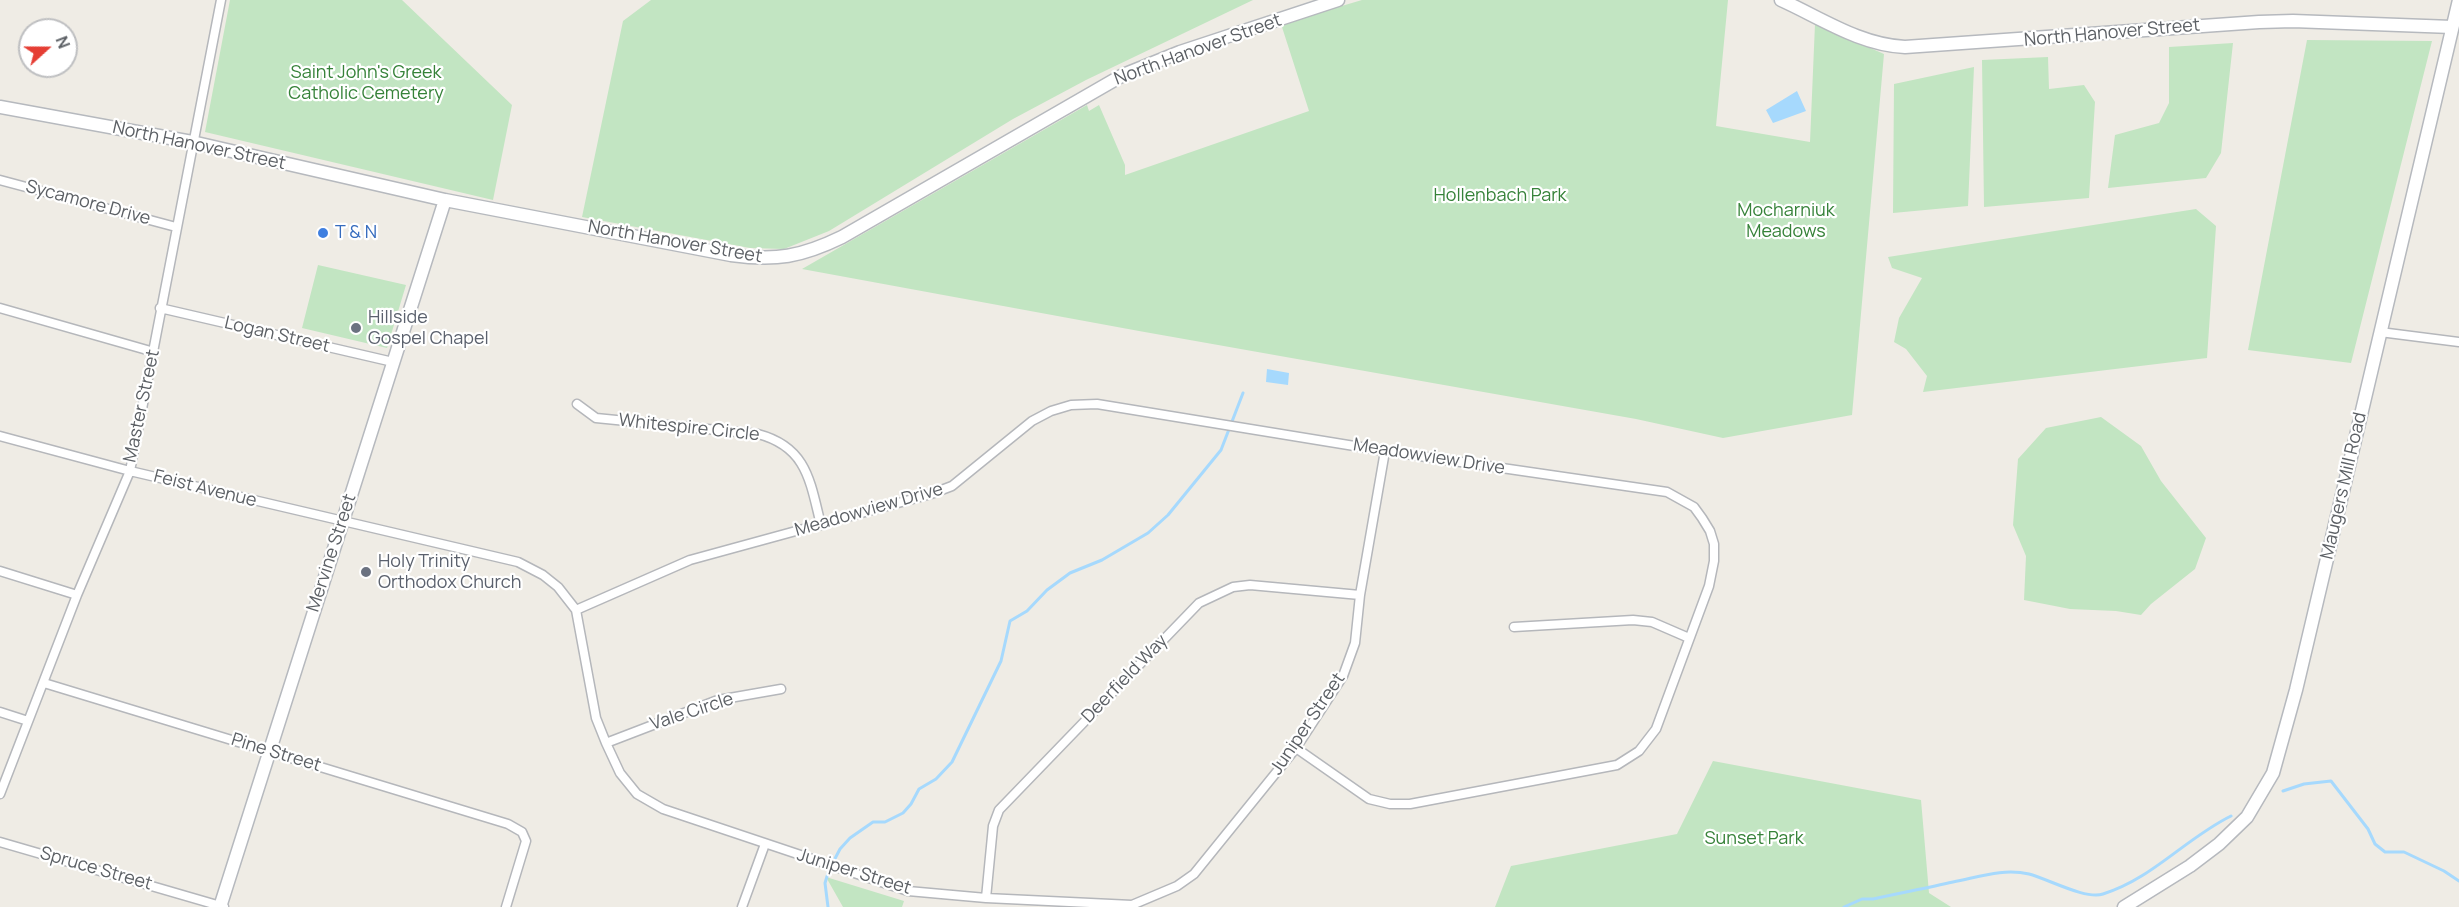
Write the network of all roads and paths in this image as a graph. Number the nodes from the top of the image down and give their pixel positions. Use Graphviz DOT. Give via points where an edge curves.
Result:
graph roads {
  1 [pos="221,0"];
  2 [pos="1338,0"];
  3 [pos="1781,0"];
  4 [pos="2459,0"];
  5 [pos="2452,27"];
  6 [pos="0,106"];
  7 [pos="192,142"];
  8 [pos="0,180"];
  9 [pos="445,200"];
  10 [pos="177,227"];
  11 [pos="0,308"];
  12 [pos="160,308"];
  13 [pos="2380,332"];
  14 [pos="2459,342"];
  15 [pos="154,352"];
  16 [pos="393,362"];
  17 [pos="577,404"];
  18 [pos="0,436"];
  19 [pos="1385,451"];
  20 [pos="130,471"];
  21 [pos="342,522"];
  22 [pos="821,525"];
  23 [pos="0,571"];
  24 [pos="77,595"];
  25 [pos="1360,595"];
  26 [pos="576,610"];
  27 [pos="1514,627"];
  28 [pos="1689,638"];
  29 [pos="44,683"];
  30 [pos="781,689"];
  31 [pos="0,712"];
  32 [pos="28,721"];
  33 [pos="606,743"];
  34 [pos="1296,748"];
  35 [pos="269,750"];
  36 [pos="0,794"];
  37 [pos="0,842"];
  38 [pos="765,844"];
  39 [pos="986,898"];
  40 [pos="222,906"];
  41 [pos="506,907"];
  42 [pos="742,907"];
  43 [pos="2124,907"];
  1 -- 7 [label="street, Master Street"];
  2 -- 9 [label="street, North Hanover Street" via="1191,48 1123,75 842,237 797,256 762,259 731,255"];
  3 -- 5 [label="street, North Hanover Street" via="1861,38 1897,46 1962,45 2259,22"];
  4 -- 5 [label="street, Maugers Mill Road"];
  5 -- 13 [label="street, Maugers Mill Road"];
  6 -- 7 [label="street, North Hanover Street"];
  7 -- 9 [label="street, North Hanover Street"];
  7 -- 10 [label="street, Master Street"];
  8 -- 10 [label="street, Sycamore Drive"];
  9 -- 16 [label="street, Mervine Street"];
  10 -- 12 [label="street, Master Street"];
  11 -- 15 [label="street"];
  12 -- 15 [label="street, Master Street"];
  12 -- 16 [label="street, Logan Street"];
  13 -- 14 [label="street"];
  13 -- 43 [label="street, Maugers Mill Road" via="2273,772 2247,816 2219,844"];
  15 -- 20 [label="street, Master Street"];
  16 -- 21 [label="street, Mervine Street"];
  17 -- 22 [label="street, Whitespire Circle" via="596,418 776,439 801,461"];
  18 -- 20 [label="street, Feist Avenue"];
  19 -- 22 [label="street, Meadowview Drive" via="1097,404 1071,405 1032,421 952,486"];
  19 -- 25 [label="street, Juniper Street"];
  19 -- 28 [label="street, Meadowview Drive" via="1667,492 1681,499 1694,507 1714,544 1709,586"];
  20 -- 21 [label="street, Feist Avenue"];
  20 -- 24 [label="street, Master Street"];
  21 -- 26 [label="street, Juniper Street" via="519,562 558,587"];
  21 -- 35 [label="street, Mervine Street"];
  22 -- 26 [label="street, Meadowview Drive" via="690,560"];
  23 -- 24 [label="street"];
  24 -- 29 [label="street, Master Street"];
  25 -- 34 [label="street, Juniper Street" via="1355,643 1343,676"];
  25 -- 39 [label="street, Deerfield Way" via="1250,585 1233,587 1199,603 999,810 993,826"];
  26 -- 33 [label="street, Juniper Street" via="596,718"];
  27 -- 28 [label="street" via="1633,620 1652,622"];
  28 -- 34 [label="street, Meadowview Drive" via="1656,729 1639,751 1617,765 1410,804 1390,804 1369,799"];
  29 -- 32 [label="street, Master Street"];
  29 -- 35 [label="street, Pine Street"];
  30 -- 33 [label="street, Vale Circle" via="718,700"];
  31 -- 32 [label="street"];
  32 -- 36 [label="street, Master Street"];
  33 -- 38 [label="street, Juniper Street" via="620,773 637,794 663,809"];
  34 -- 39 [label="street, Juniper Street" via="1209,858 1177,886 1132,905"];
  35 -- 40 [label="street, Mervine Street"];
  35 -- 41 [label="street, Pine Street" via="508,824 522,832 526,841"];
  37 -- 40 [label="street, Spruce Street"];
  38 -- 39 [label="street, Juniper Street" via="908,891"];
  38 -- 42 [label="street"];
}
